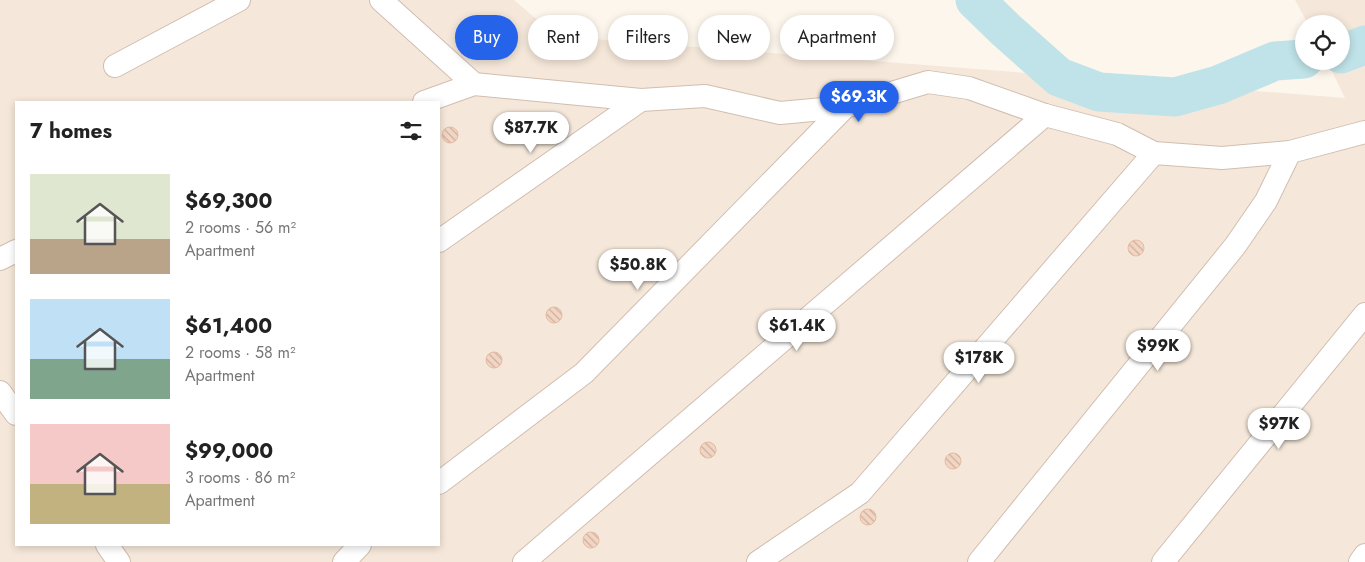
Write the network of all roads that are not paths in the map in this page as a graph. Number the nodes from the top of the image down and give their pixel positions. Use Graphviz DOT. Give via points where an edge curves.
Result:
graph roads {
  1 [pos="239,0"];
  2 [pos="381,0"];
  3 [pos="115,66"];
  4 [pos="474,84"];
  5 [pos="641,100"];
  6 [pos="427,101"];
  7 [pos="845,107"];
  8 [pos="1045,115"];
  9 [pos="1365,132"];
  10 [pos="1290,152"];
  11 [pos="1154,153"];
  12 [pos="440,240"];
  13 [pos="15,252"];
  14 [pos="0,259"];
  15 [pos="1365,314"];
  16 [pos="0,392"];
  17 [pos="15,413"];
  18 [pos="440,483"];
  19 [pos="108,546"];
  20 [pos="359,546"];
  21 [pos="1365,555"];
  22 [pos="119,562"];
  23 [pos="344,562"];
  24 [pos="524,562"];
  25 [pos="758,562"];
  26 [pos="979,562"];
  27 [pos="1164,562"];
  28 [pos="1360,562"];
  1 -- 3 [label="street"];
  2 -- 4 [label="street"];
  4 -- 5 [label="street"];
  4 -- 6 [label="street"];
  5 -- 7 [label="street" via="705,96 780,113"];
  5 -- 12 [label="street"];
  7 -- 8 [label="street" via="928,82 969,88"];
  7 -- 18 [label="street" via="584,373"];
  8 -- 11 [label="street" via="1117,134"];
  8 -- 24 [label="street"];
  9 -- 10 [label="street"];
  10 -- 11 [label="street" via="1222,158"];
  10 -- 26 [label="street" via="1266,201 1235,246"];
  11 -- 25 [label="street" via="860,493"];
  13 -- 14 [label="street"];
  15 -- 27 [label="street"];
  16 -- 17 [label="street"];
  19 -- 22 [label="street"];
  20 -- 23 [label="street"];
  21 -- 28 [label="street"];
}
